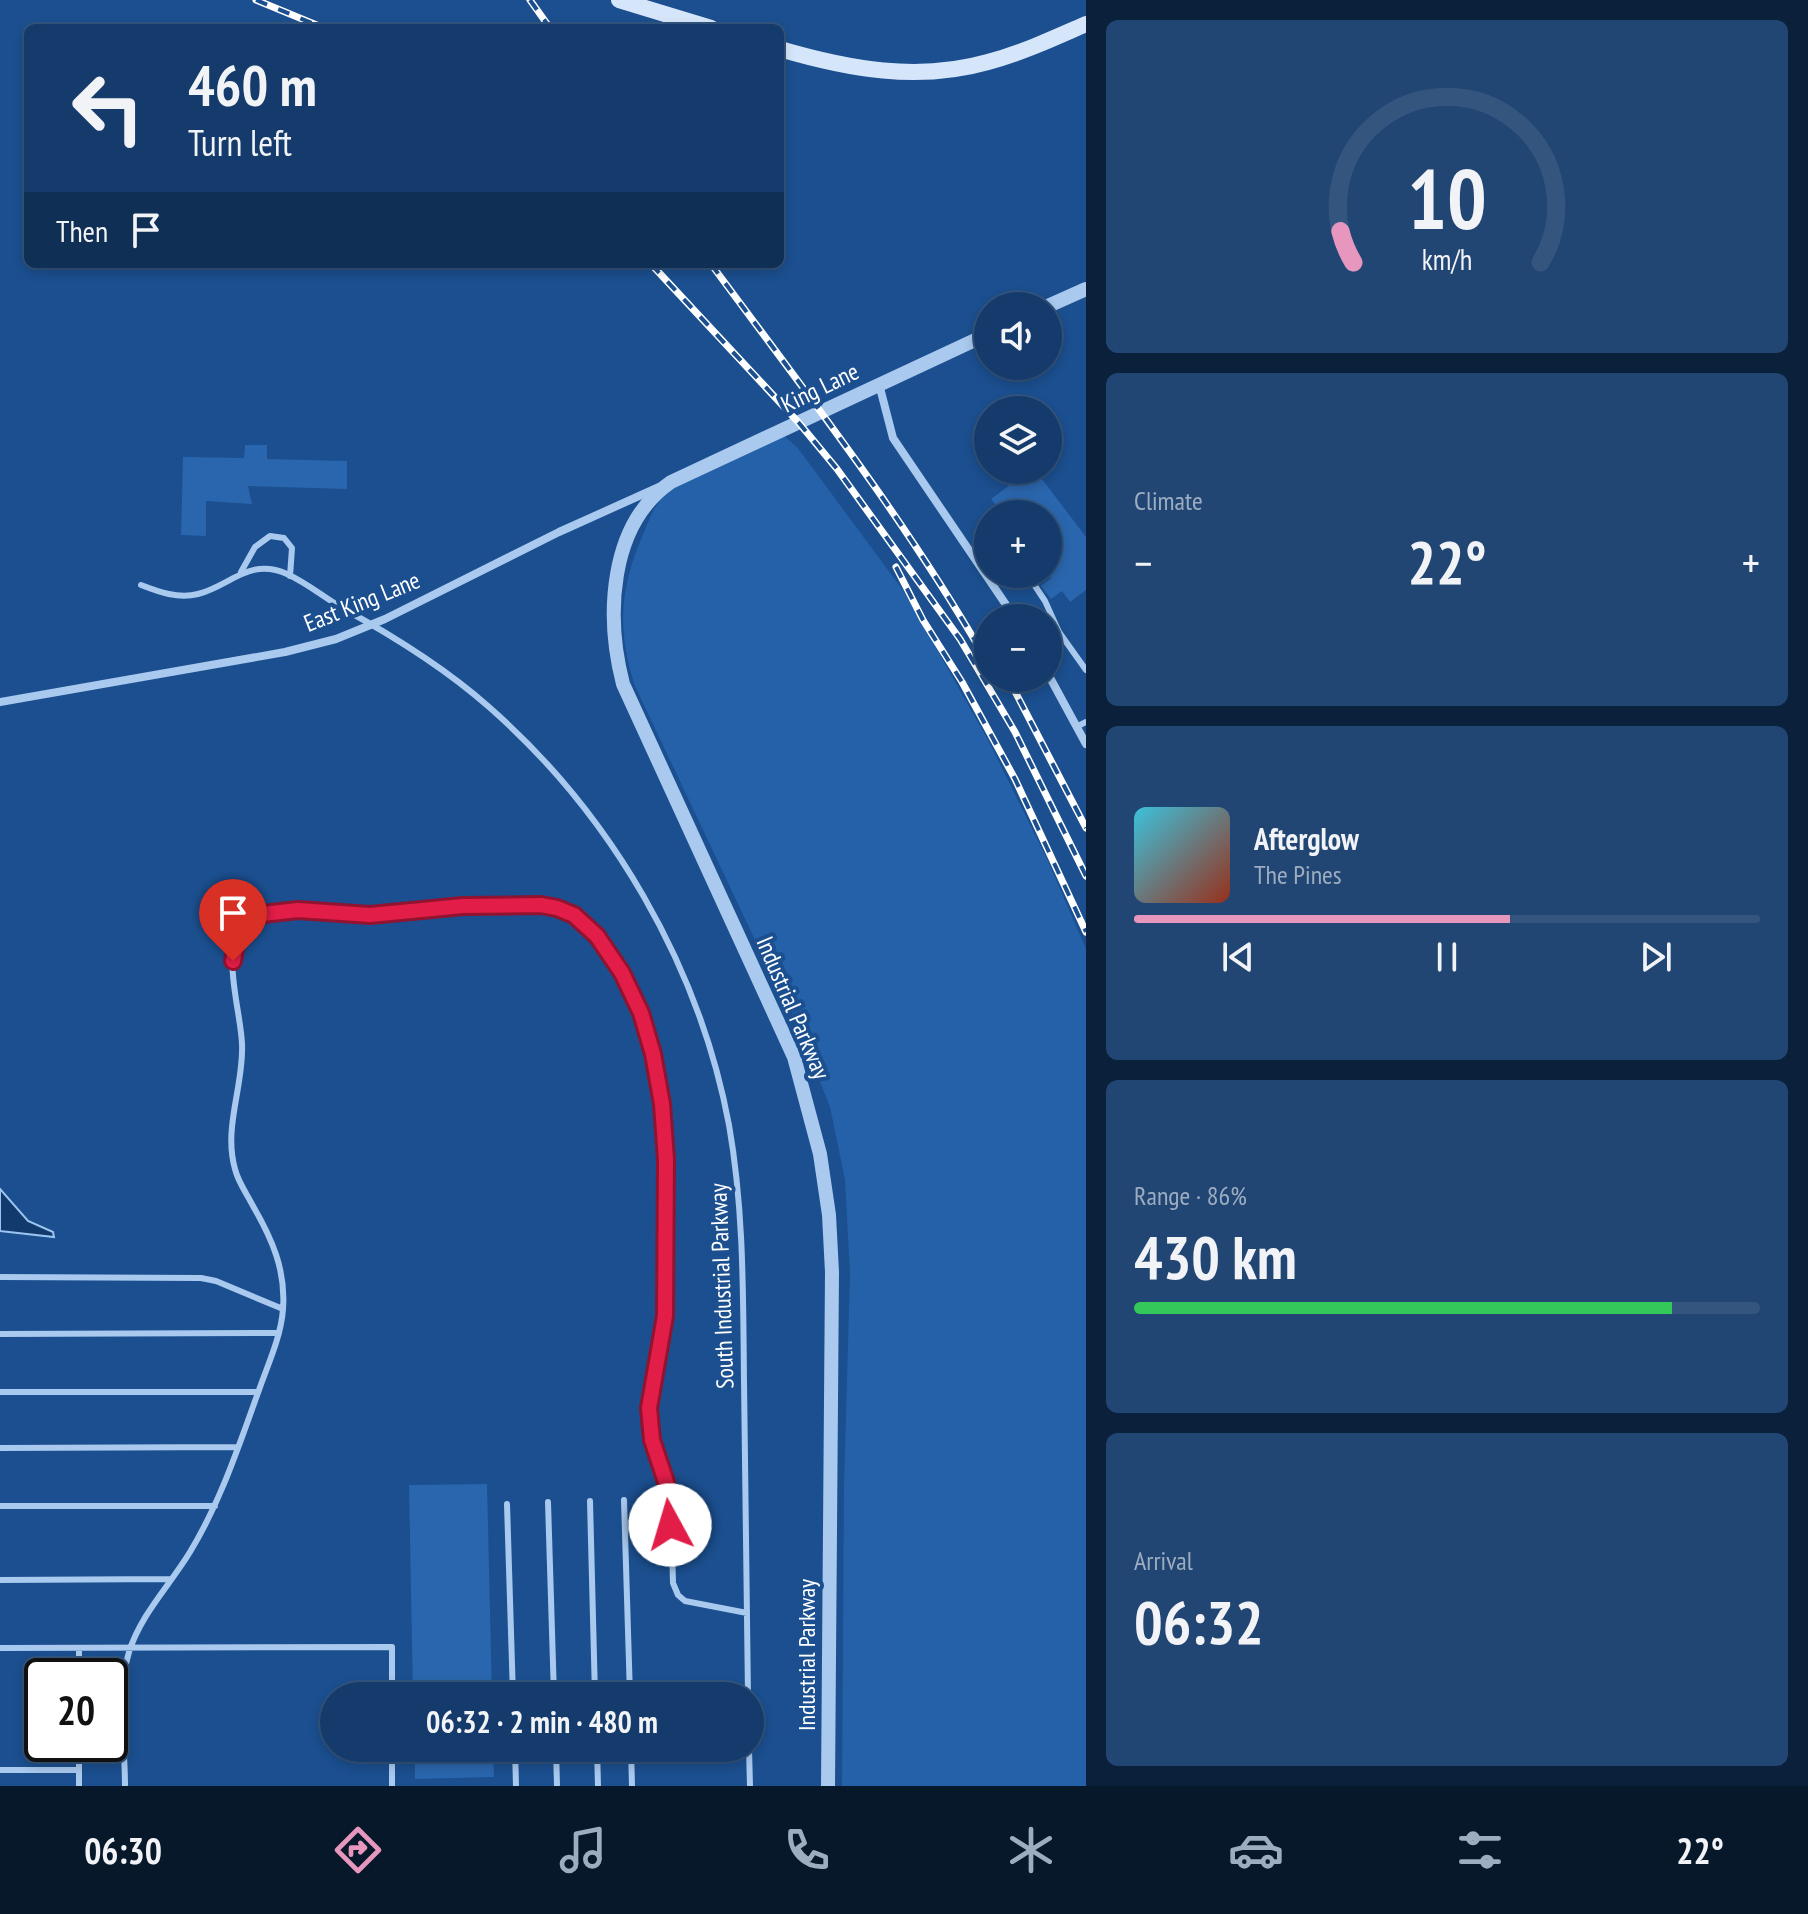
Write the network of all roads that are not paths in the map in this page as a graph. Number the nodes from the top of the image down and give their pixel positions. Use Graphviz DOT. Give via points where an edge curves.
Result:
graph roads {
  1 [pos="619,0"];
  2 [pos="698,24"];
  3 [pos="1086,24"];
  4 [pos="784,50"];
  5 [pos="1086,289"];
  6 [pos="1062,300"];
  7 [pos="974,340"];
  8 [pos="879,384"];
  9 [pos="671,482"];
  10 [pos="974,556"];
  11 [pos="241,572"];
  12 [pos="290,576"];
  13 [pos="141,585"];
  14 [pos="372,625"];
  15 [pos="1062,636"];
  16 [pos="1086,670"];
  17 [pos="1060,692"];
  18 [pos="0,702"];
  19 [pos="1082,724"];
  20 [pos="1086,744"];
  21 [pos="0,1277"];
  22 [pos="283,1309"];
  23 [pos="279,1333"];
  24 [pos="0,1334"];
  25 [pos="0,1392"];
  26 [pos="258,1392"];
  27 [pos="238,1447"];
  28 [pos="0,1448"];
  29 [pos="624,1500"];
  30 [pos="590,1501"];
  31 [pos="548,1502"];
  32 [pos="507,1504"];
  33 [pos="0,1506"];
  34 [pos="215,1506"];
  35 [pos="171,1579"];
  36 [pos="0,1580"];
  37 [pos="747,1613"];
  38 [pos="0,1648"];
  39 [pos="79,1648"];
  40 [pos="131,1648"];
  41 [pos="79,1658"];
  42 [pos="392,1682"];
  43 [pos="513,1682"];
  44 [pos="554,1682"];
  45 [pos="595,1682"];
  46 [pos="630,1682"];
  47 [pos="748,1682"];
  48 [pos="79,1762"];
  49 [pos="392,1762"];
  50 [pos="515,1762"];
  51 [pos="556,1762"];
  52 [pos="597,1762"];
  53 [pos="631,1762"];
  54 [pos="749,1762"];
  55 [pos="0,1770"];
  56 [pos="79,1770"];
  57 [pos="79,1786"];
  58 [pos="125,1786"];
  59 [pos="392,1786"];
  60 [pos="516,1786"];
  61 [pos="557,1786"];
  62 [pos="598,1786"];
  63 [pos="632,1786"];
  64 [pos="750,1786"];
  65 [pos="828,1786"];
  1 -- 2 [label="main road"];
  3 -- 4 [label="main road" via="986,63 917,73 872,71"];
  5 -- 6 [label="street"];
  7 -- 8 [label="street, King Lane"];
  8 -- 9 [label="street, King Lane"];
  8 -- 10 [label="street" via="893,438"];
  9 -- 14 [label="street, East King Lane"];
  9 -- 65 [label="street, Industrial Parkway" via="647,502 628,537 616,585 615,645 630,703 781,1025 805,1089 820,1154 832,1272"];
  11 -- 12 [label="lane" via="269,570"];
  11 -- 12 [label="lane" via="255,547 270,536 284,538 292,548"];
  11 -- 13 [label="lane" via="200,594 164,594"];
  12 -- 14 [label="lane, South Industrial Parkway"];
  14 -- 18 [label="street, East King Lane" via="285,652"];
  14 -- 37 [label="lane, South Industrial Parkway" via="469,690 570,790 640,891 694,1004 723,1099 742,1223"];
  15 -- 16 [label="lane"];
  17 -- 19 [label="street"];
  19 -- 20 [label="street"];
  21 -- 22 [label="lane" via="201,1278"];
  22 -- 23 [label="lane"];
  22 -- 37 [label="lane" via="279,1259 232,1159 243,1048 233,953 241,930 263,914 298,910 370,915 541,905 574,915 597,936 633,993 651,1044 662,1104 665,1316 649,1408 652,1440 666,1482 675,1589 690,1603"];
  23 -- 24 [label="lane"];
  23 -- 26 [label="lane"];
  25 -- 26 [label="lane"];
  26 -- 27 [label="lane"];
  27 -- 28 [label="lane"];
  27 -- 34 [label="lane"];
  29 -- 46 [label="lane"];
  30 -- 45 [label="lane"];
  31 -- 44 [label="lane"];
  32 -- 43 [label="lane"];
  33 -- 34 [label="lane"];
  34 -- 35 [label="lane"];
  35 -- 36 [label="lane"];
  35 -- 40 [label="lane"];
  37 -- 47 [label="lane, South Industrial Parkway"];
  38 -- 39 [label="lane"];
  39 -- 40 [label="lane"];
  39 -- 41 [label="lane"];
  40 -- 42 [label="lane" via="392,1647"];
  40 -- 58 [label="lane" via="124,1676"];
  48 -- 56 [label="lane"];
  49 -- 59 [label="lane"];
  50 -- 60 [label="lane"];
  51 -- 61 [label="lane"];
  52 -- 62 [label="lane"];
  53 -- 63 [label="lane"];
  54 -- 64 [label="lane"];
  55 -- 56 [label="lane"];
  56 -- 57 [label="lane"];
}
